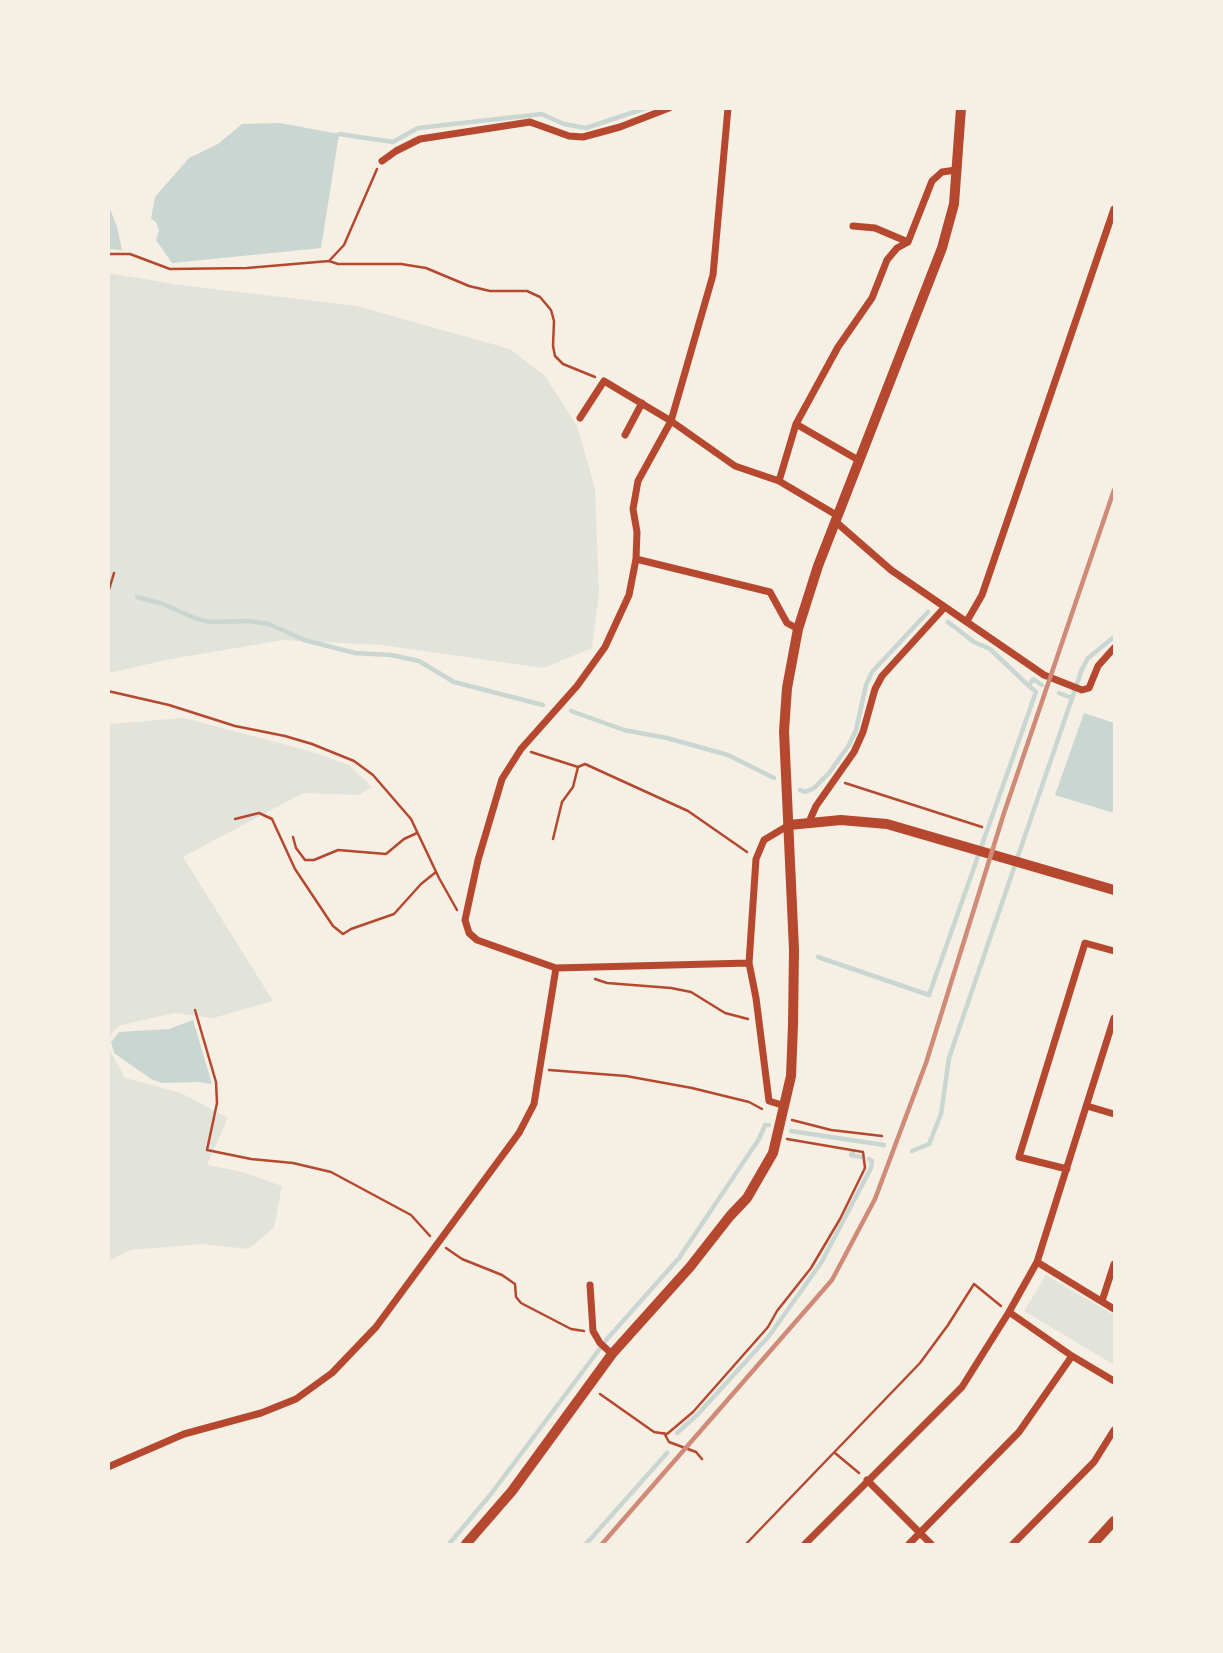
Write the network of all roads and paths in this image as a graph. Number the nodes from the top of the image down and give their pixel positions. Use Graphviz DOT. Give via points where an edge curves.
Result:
graph roads {
  1 [pos="669,108"];
  2 [pos="728,108"];
  3 [pos="961,108"];
  4 [pos="382,160"];
  5 [pos="956,170"];
  6 [pos="1115,209"];
  7 [pos="853,226"];
  8 [pos="908,242"];
  9 [pos="108,254"];
  10 [pos="329,261"];
  11 [pos="604,381"];
  12 [pos="642,403"];
  13 [pos="580,418"];
  14 [pos="671,421"];
  15 [pos="796,424"];
  16 [pos="625,435"];
  17 [pos="860,461"];
  18 [pos="779,481"];
  19 [pos="837,519"];
  20 [pos="636,559"];
  21 [pos="114,573"];
  22 [pos="108,593"];
  23 [pos="944,608"];
  24 [pos="967,621"];
  25 [pos="798,629"];
  26 [pos="1115,648"];
  27 [pos="108,691"];
  28 [pos="521,749"];
  29 [pos="578,767"];
  30 [pos="835,778"];
  31 [pos="235,819"];
  32 [pos="809,822"];
  33 [pos="789,825"];
  34 [pos="982,827"];
  35 [pos="417,833"];
  36 [pos="293,837"];
  37 [pos="553,839"];
  38 [pos="756,859"];
  39 [pos="436,872"];
  40 [pos="1115,890"];
  41 [pos="467,913"];
  42 [pos="1115,951"];
  43 [pos="749,963"];
  44 [pos="588,967"];
  45 [pos="556,968"];
  46 [pos="195,1010"];
  47 [pos="1115,1018"];
  48 [pos="758,1019"];
  49 [pos="541,1069"];
  50 [pos="771,1102"];
  51 [pos="1087,1106"];
  52 [pos="784,1112"];
  53 [pos="1115,1114"];
  54 [pos="778,1136"];
  55 [pos="882,1136"];
  56 [pos="1067,1169"];
  57 [pos="438,1243"];
  58 [pos="1037,1262"];
  59 [pos="1115,1264"];
  60 [pos="590,1285"];
  61 [pos="1102,1301"];
  62 [pos="1115,1309"];
  63 [pos="1009,1312"];
  64 [pos="593,1331"];
  65 [pos="611,1353"];
  66 [pos="1072,1356"];
  67 [pos="1115,1381"];
  68 [pos="589,1386"];
  69 [pos="1115,1430"];
  70 [pos="664,1433"];
  71 [pos="835,1452"];
  72 [pos="702,1459"];
  73 [pos="108,1467"];
  74 [pos="856,1471"];
  75 [pos="867,1480"];
  76 [pos="1115,1521"];
  77 [pos="920,1534"];
  78 [pos="466,1545"];
  79 [pos="746,1545"];
  80 [pos="805,1545"];
  81 [pos="909,1545"];
  82 [pos="931,1545"];
  83 [pos="1013,1545"];
  84 [pos="1093,1545"];
  1 -- 4 [label="street" via="583,137 530,122 420,139"];
  2 -- 14 [label="street" via="713,275"];
  3 -- 5 [label="main road"];
  4 -- 10 [label="path" via="344,245"];
  5 -- 8 [label="street" via="942,172 932,181"];
  5 -- 17 [label="main road" via="954,204 942,248"];
  6 -- 24 [label="street" via="982,595"];
  7 -- 8 [label="street" via="875,228"];
  8 -- 15 [label="street" via="887,260 872,298 838,347"];
  9 -- 10 [label="path" via="130,254 170,269"];
  10 -- 11 [label="path" via="401,264 490,291 527,291 551,310 555,356"];
  11 -- 12 [label="street"];
  11 -- 13 [label="street"];
  12 -- 14 [label="street"];
  12 -- 16 [label="street"];
  14 -- 18 [label="street" via="735,466"];
  14 -- 20 [label="street" via="638,481"];
  15 -- 17 [label="street"];
  15 -- 18 [label="street"];
  17 -- 19 [label="main road"];
  18 -- 19 [label="street"];
  19 -- 23 [label="street" via="891,570"];
  19 -- 25 [label="main road"];
  20 -- 25 [label="street" via="770,592 787,623"];
  20 -- 28 [label="street" via="629,595 605,646 577,686"];
  21 -- 22 [label="path"];
  23 -- 24 [label="street"];
  23 -- 30 [label="street" via="882,676 854,752"];
  24 -- 26 [label="street" via="1034,670 1082,690 1089,688 1098,666"];
  25 -- 33 [label="main road" via="785,731"];
  27 -- 35 [label="path" via="285,736 354,761 373,775 411,819"];
  28 -- 29 [label="path"];
  28 -- 41 [label="street" via="502,779"];
  29 -- 37 [label="path" via="573,787 562,802"];
  29 -- 38 [label="path" via="585,764 688,811"];
  30 -- 32 [label="street"];
  30 -- 34 [label="path"];
  31 -- 39 [label="path" via="258,813 272,819 295,869 343,934 394,914"];
  32 -- 33 [label="street"];
  32 -- 40 [label="street" via="887,824"];
  33 -- 38 [label="street" via="764,840"];
  33 -- 52 [label="main road" via="794,950 791,1076"];
  35 -- 36 [label="path" via="386,854 338,850 314,860 305,860"];
  35 -- 39 [label="path"];
  38 -- 43 [label="street"];
  39 -- 41 [label="path" via="456,910"];
  41 -- 45 [label="street" via="469,933 477,940"];
  42 -- 56 [label="street" via="1085,943 1019,1157"];
  43 -- 44 [label="street"];
  43 -- 48 [label="street"];
  44 -- 45 [label="street"];
  44 -- 48 [label="path" via="593,978 607,983 691,992 725,1013"];
  45 -- 49 [label="street"];
  46 -- 57 [label="path" via="216,1082 217,1103 207,1150 331,1172 411,1215"];
  47 -- 51 [label="street"];
  48 -- 50 [label="street"];
  49 -- 50 [label="path" via="626,1076 692,1088 749,1102 768,1112"];
  49 -- 57 [label="street" via="534,1104 519,1133"];
  50 -- 52 [label="street"];
  51 -- 53 [label="street"];
  51 -- 56 [label="street"];
  52 -- 54 [label="main road"];
  52 -- 55 [label="path" via="818,1128"];
  54 -- 65 [label="main road" via="747,1198"];
  54 -- 70 [label="path" via="855,1149 866,1154 865,1168 811,1268 768,1327 693,1412"];
  56 -- 58 [label="street"];
  57 -- 64 [label="path" via="515,1284 521,1303 571,1329"];
  57 -- 73 [label="street" via="376,1327 332,1373 296,1399 184,1434"];
  58 -- 61 [label="street"];
  58 -- 63 [label="street"];
  59 -- 61 [label="street"];
  60 -- 64 [label="street"];
  61 -- 62 [label="street"];
  63 -- 66 [label="street"];
  63 -- 71 [label="path" via="974,1284 920,1363"];
  63 -- 75 [label="street" via="962,1387"];
  64 -- 65 [label="street"];
  65 -- 68 [label="main road"];
  66 -- 67 [label="street"];
  66 -- 77 [label="street" via="1019,1432"];
  68 -- 70 [label="path" via="654,1432"];
  68 -- 78 [label="main road"];
  69 -- 83 [label="street" via="1094,1462"];
  70 -- 72 [label="path" via="669,1442"];
  71 -- 74 [label="path"];
  71 -- 79 [label="path"];
  75 -- 77 [label="street"];
  75 -- 80 [label="street"];
  76 -- 84 [label="street"];
  77 -- 81 [label="street"];
  77 -- 82 [label="street"];
}
